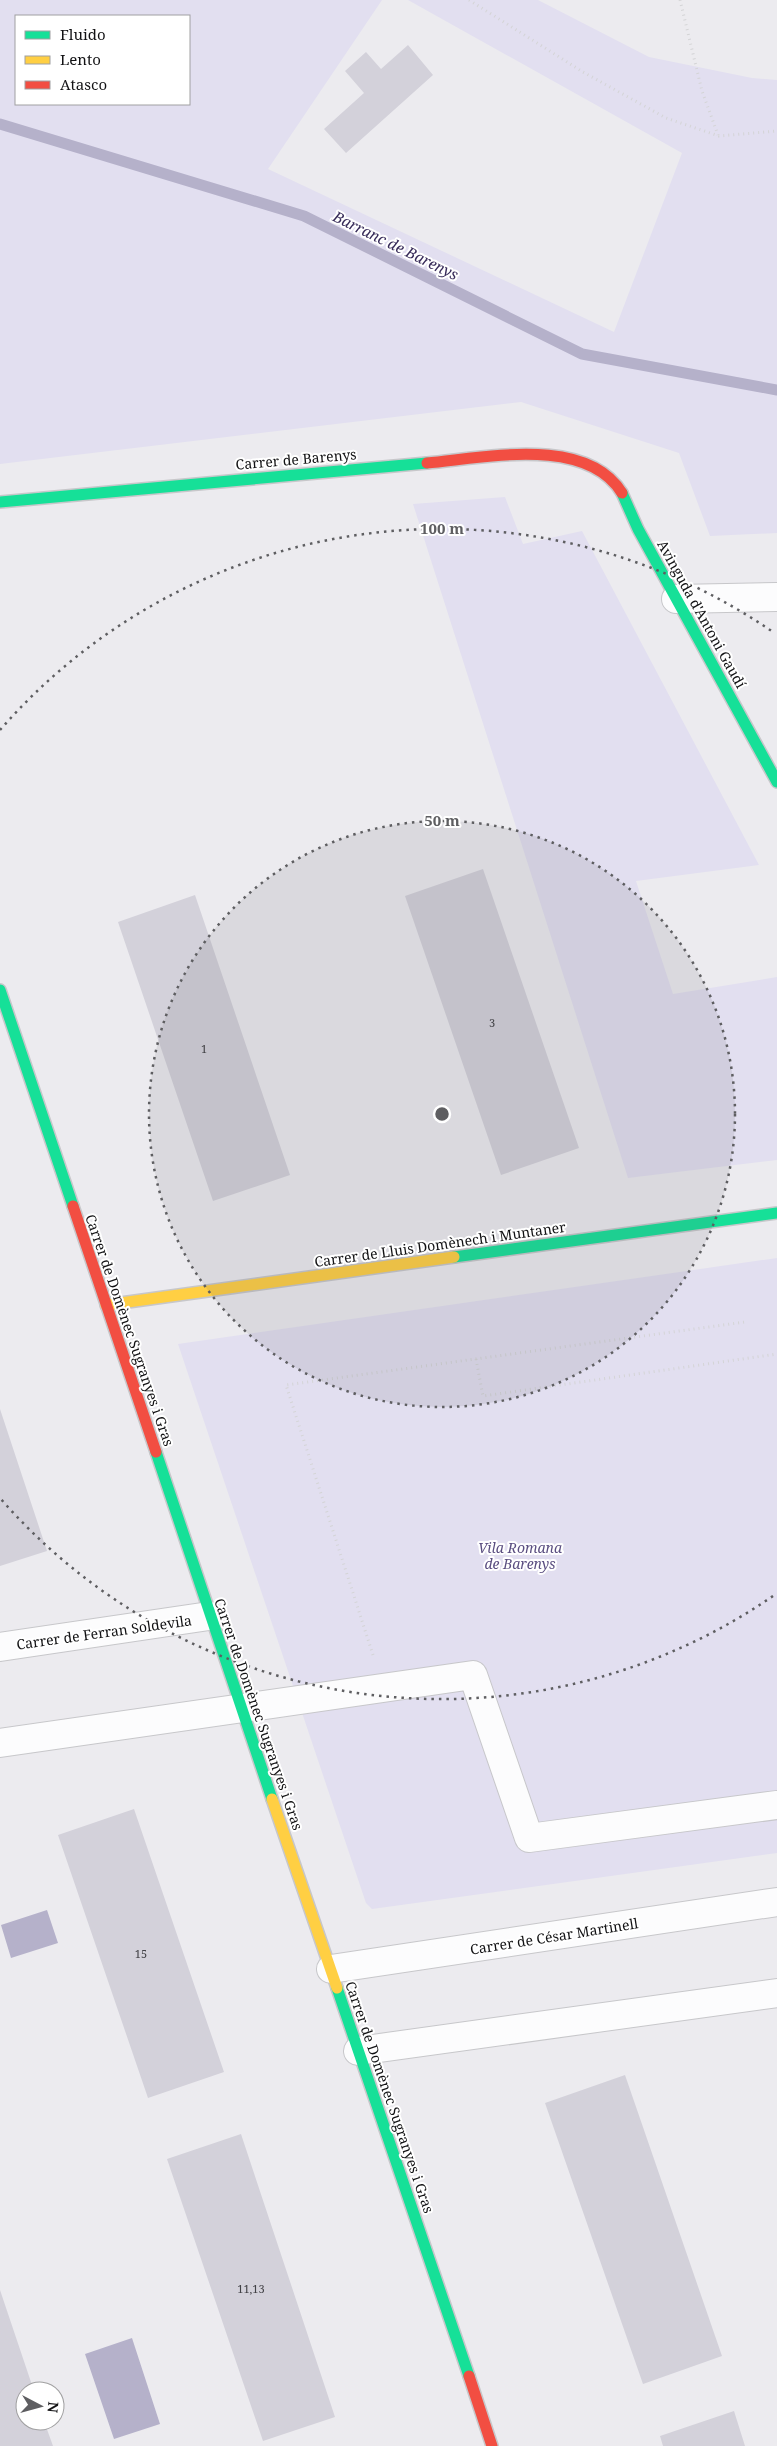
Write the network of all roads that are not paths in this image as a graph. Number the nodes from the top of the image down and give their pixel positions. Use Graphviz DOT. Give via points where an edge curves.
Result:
graph roads {
  1 [pos="594,466"];
  2 [pos="0,502"];
  3 [pos="777,597"];
  4 [pos="676,599"];
  5 [pos="777,782"];
  6 [pos="0,990"];
  7 [pos="777,1213"];
  8 [pos="106,1305"];
  9 [pos="209,1616"];
  10 [pos="0,1647"];
  11 [pos="240,1708"];
  12 [pos="0,1742"];
  13 [pos="777,1805"];
  14 [pos="777,1902"];
  15 [pos="331,1969"];
  16 [pos="777,1993"];
  17 [pos="358,2051"];
  18 [pos="492,2446"];
  1 -- 2 [label="street, Carrer de Barenys" via="554,455 528,454"];
  1 -- 4 [label="street, Avinguda d'Antoni Gaudí" via="618,486"];
  3 -- 4 [label="street"];
  4 -- 5 [label="street, Avinguda d'Antoni Gaudí"];
  6 -- 8 [label="street, Carrer de Domènec Sugranyes i Gras"];
  7 -- 8 [label="street, Carrer de Lluis Domènech i Muntaner"];
  8 -- 9 [label="street, Carrer de Domènec Sugranyes i Gras"];
  9 -- 10 [label="street, Carrer de Ferran Soldevila"];
  9 -- 11 [label="street, Carrer de Domènec Sugranyes i Gras"];
  11 -- 12 [label="street"];
  11 -- 13 [label="street" via="473,1675 529,1838"];
  11 -- 15 [label="street, Carrer de Domènec Sugranyes i Gras"];
  14 -- 15 [label="street, Carrer de César Martinell"];
  15 -- 17 [label="street, Carrer de Domènec Sugranyes i Gras"];
  16 -- 17 [label="street"];
  17 -- 18 [label="street, Carrer de Domènec Sugranyes i Gras"];
}
